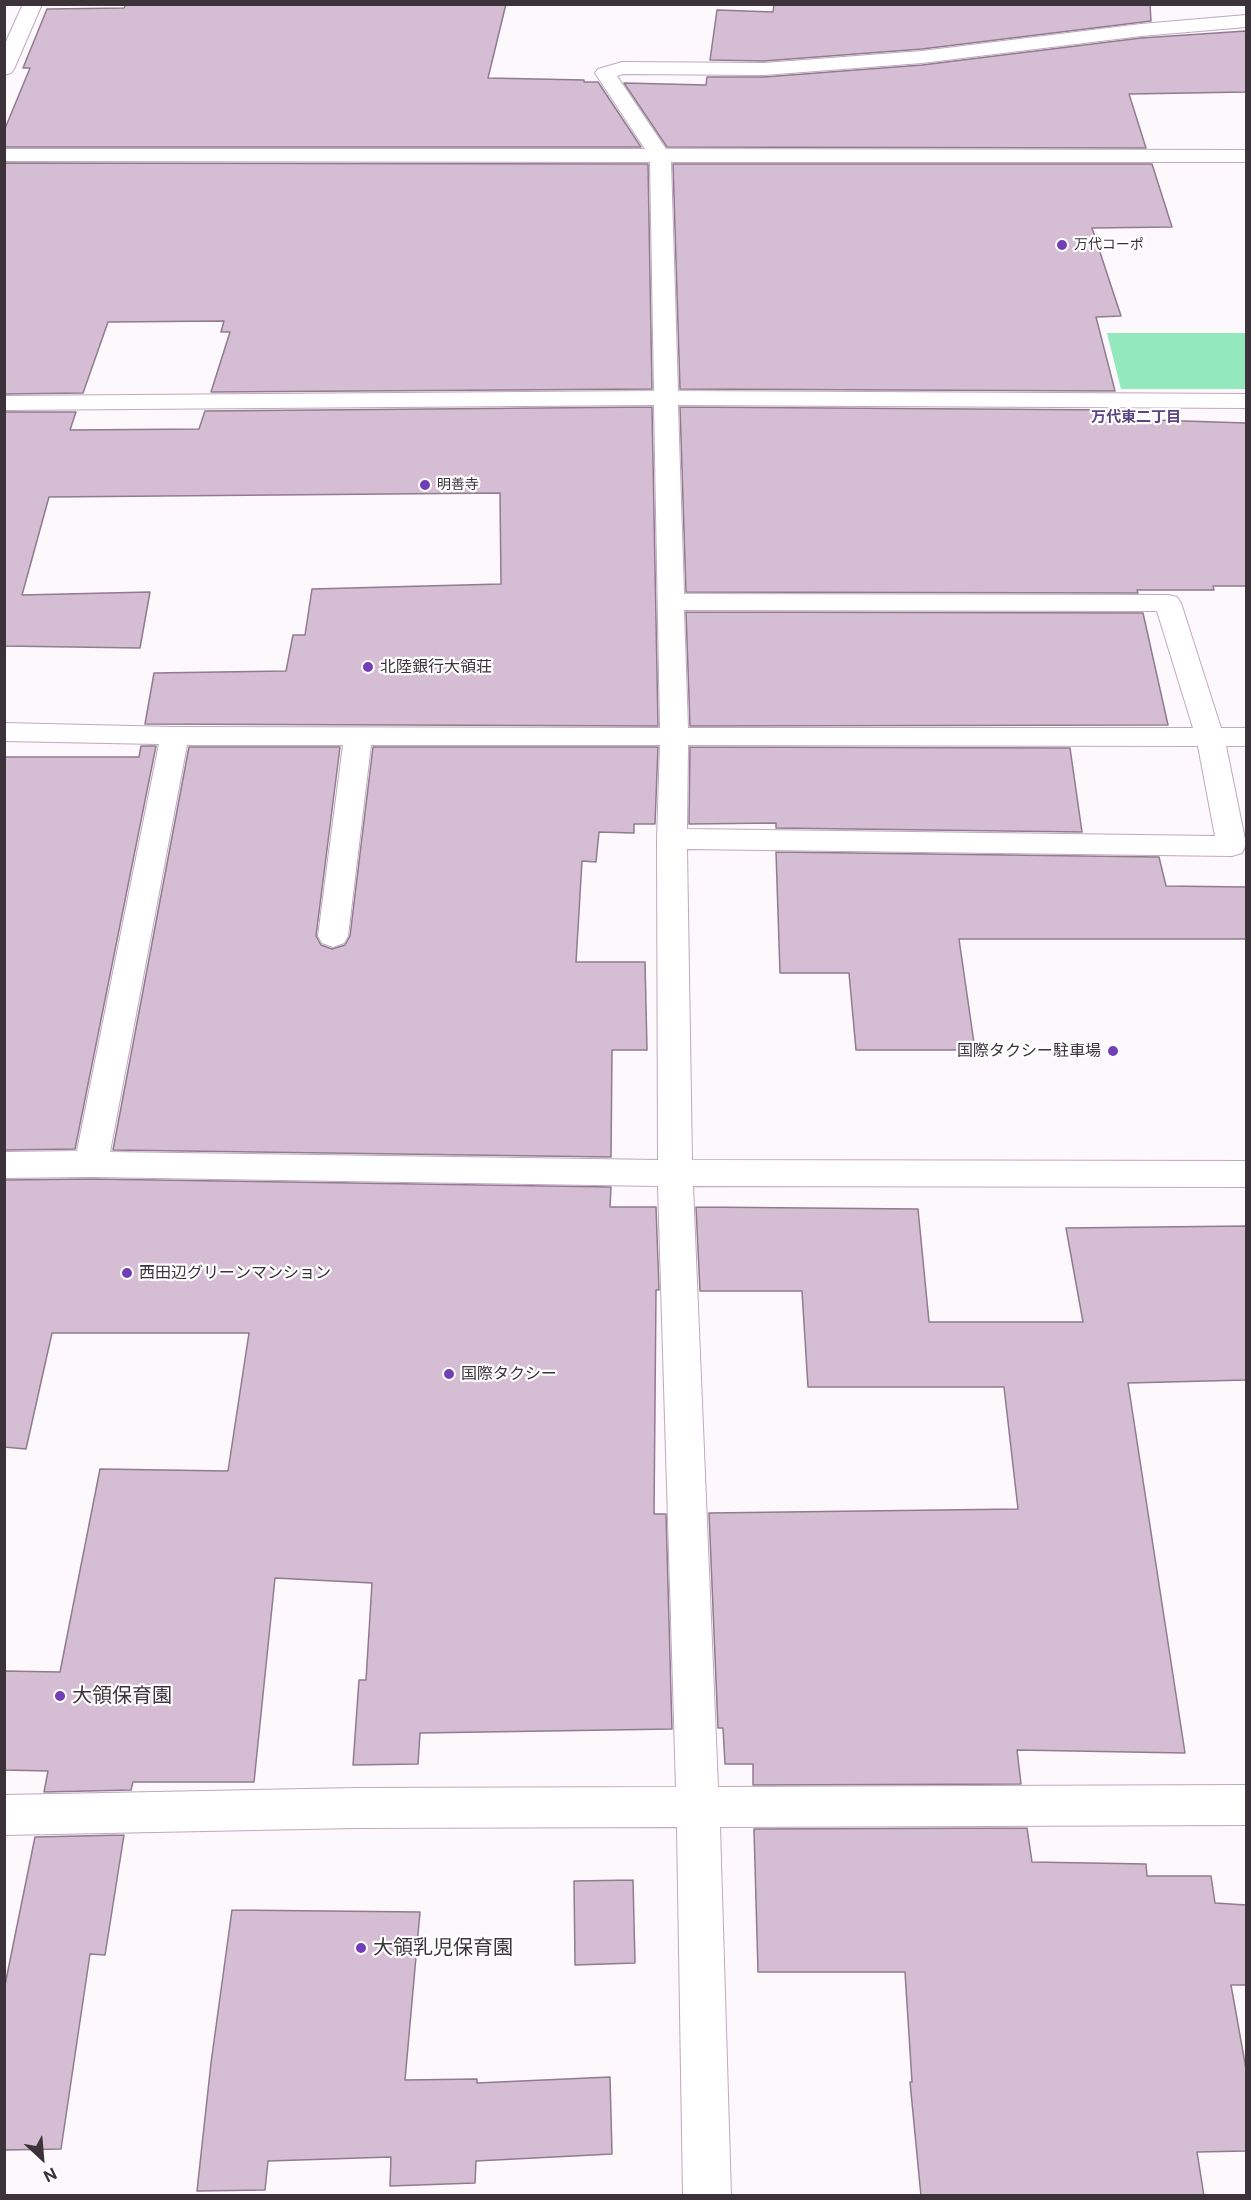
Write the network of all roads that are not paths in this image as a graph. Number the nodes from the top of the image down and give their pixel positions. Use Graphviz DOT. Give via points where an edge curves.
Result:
graph roads {
  1 [pos="33,4"];
  2 [pos="1246,21"];
  3 [pos="4,69"];
  4 [pos="4,155"];
  5 [pos="660,155"];
  6 [pos="1246,156"];
  7 [pos="668,398"];
  8 [pos="1246,401"];
  9 [pos="4,403"];
  10 [pos="672,602"];
  11 [pos="4,732"];
  12 [pos="674,735"];
  13 [pos="175,736"];
  14 [pos="358,736"];
  15 [pos="1210,736"];
  16 [pos="1246,737"];
  17 [pos="672,839"];
  18 [pos="333,936"];
  19 [pos="91,1164"];
  20 [pos="4,1165"];
  21 [pos="675,1173"];
  22 [pos="1246,1174"];
  23 [pos="1246,1805"];
  24 [pos="699,1807"];
  25 [pos="4,1815"];
  26 [pos="707,2196"];
  1 -- 3 [label="street"];
  2 -- 5 [label="street" via="922,57 764,69 622,68 604,73"];
  4 -- 5 [label="street"];
  5 -- 6 [label="street"];
  5 -- 7 [label="street"];
  7 -- 8 [label="street"];
  7 -- 9 [label="street"];
  7 -- 10 [label="street"];
  10 -- 12 [label="street"];
  10 -- 15 [label="street" via="1168,603"];
  11 -- 13 [label="street"];
  12 -- 14 [label="street"];
  12 -- 15 [label="street"];
  12 -- 17 [label="street"];
  13 -- 14 [label="street"];
  13 -- 19 [label="street"];
  14 -- 18 [label="street"];
  15 -- 16 [label="street"];
  15 -- 17 [label="street" via="1232,846"];
  17 -- 21 [label="street"];
  19 -- 20 [label="street"];
  19 -- 21 [label="street"];
  21 -- 22 [label="street"];
  21 -- 24 [label="street"];
  23 -- 24 [label="street"];
  24 -- 25 [label="street"];
  24 -- 26 [label="street"];
}
